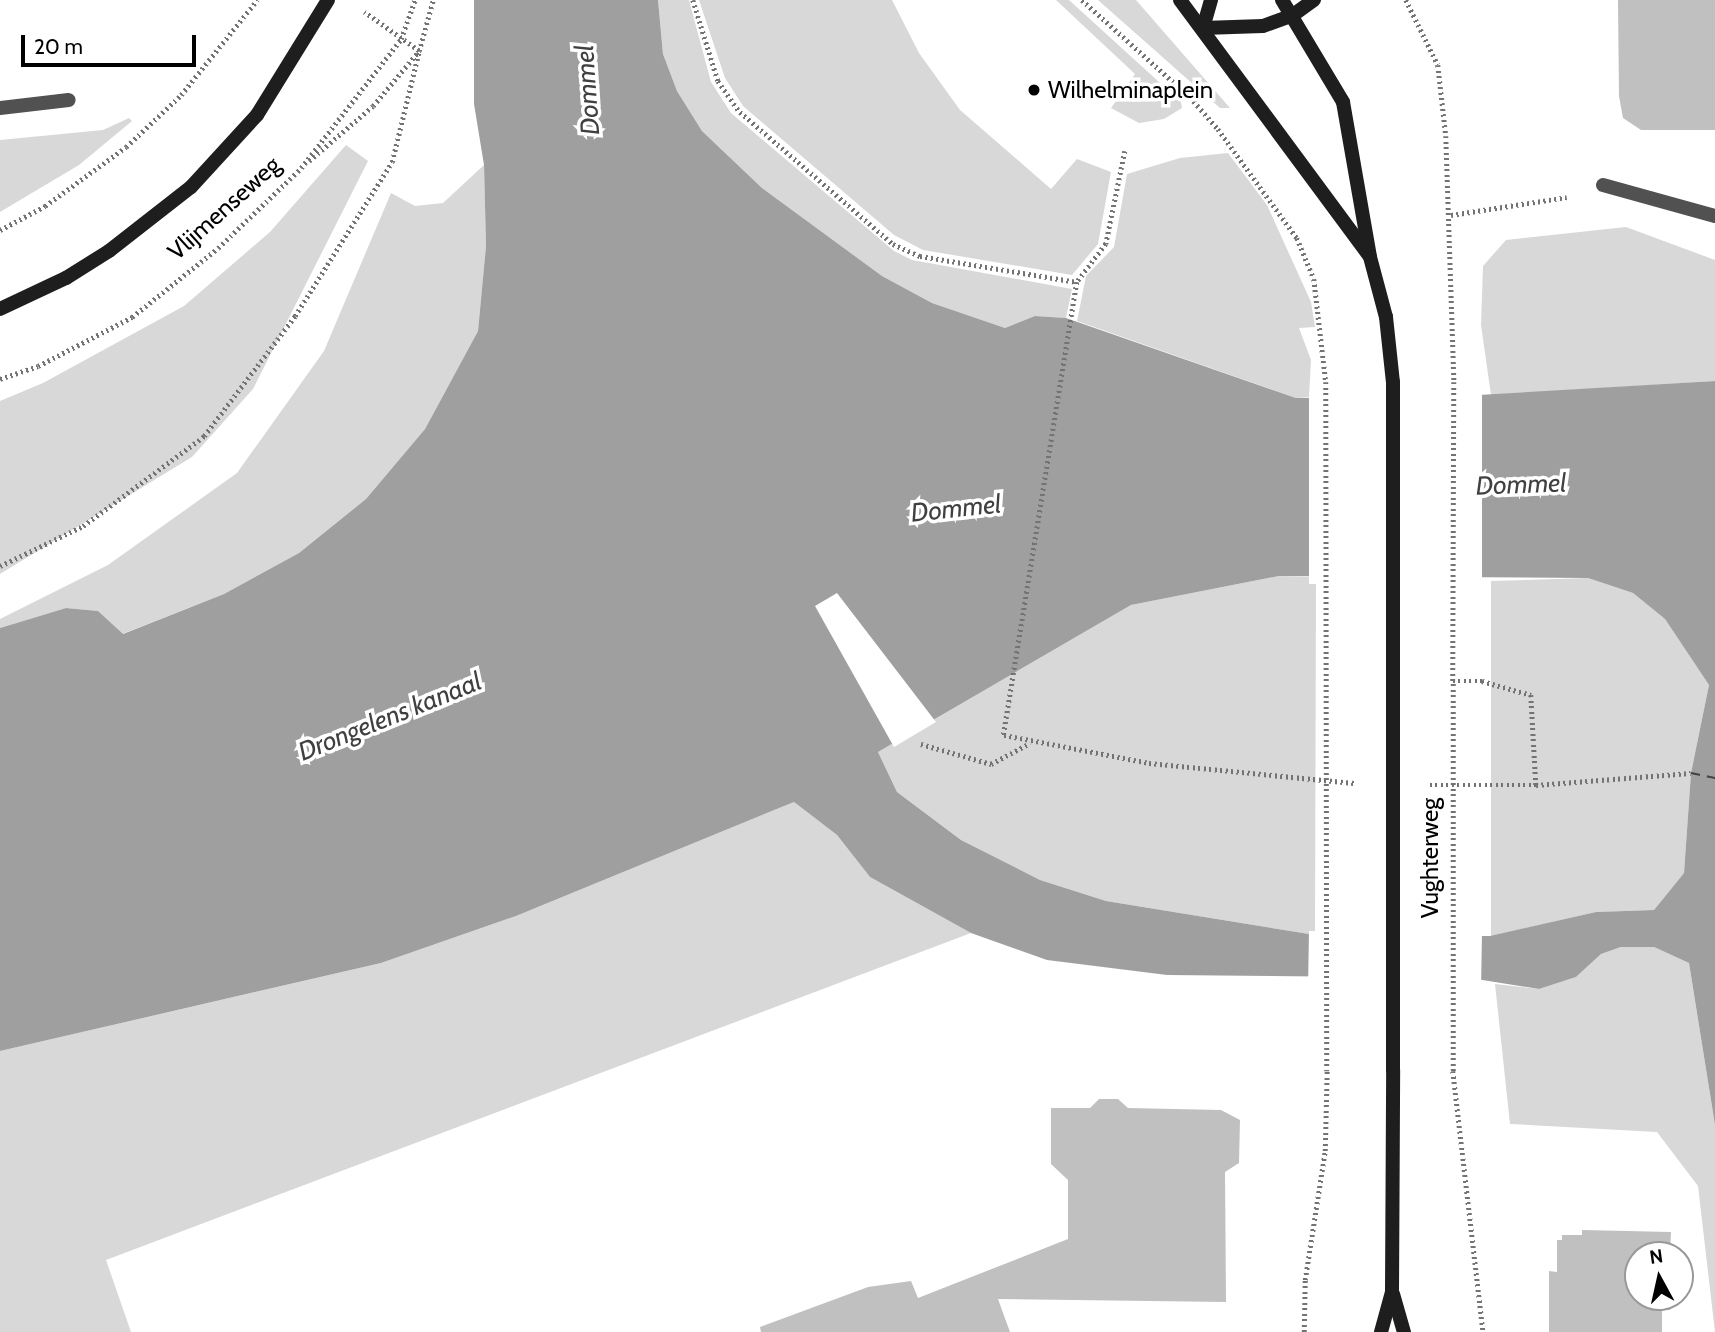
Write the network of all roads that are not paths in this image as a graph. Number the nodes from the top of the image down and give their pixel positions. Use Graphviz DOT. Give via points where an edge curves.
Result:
graph roads {
  1 [pos="328,0"];
  2 [pos="1180,0"];
  3 [pos="1211,0"];
  4 [pos="1282,0"];
  5 [pos="1314,0"];
  6 [pos="1293,15"];
  7 [pos="1203,28"];
  8 [pos="69,100"];
  9 [pos="0,108"];
  10 [pos="1603,185"];
  11 [pos="1715,216"];
  12 [pos="1370,257"];
  13 [pos="0,309"];
  14 [pos="1392,1292"];
  15 [pos="1381,1332"];
  16 [pos="1404,1332"];
  1 -- 13 [label="main road, Vlijmenseweg" via="257,114 191,187 88,265"];
  2 -- 7 [label="main road"];
  3 -- 7 [label="main road"];
  4 -- 6 [label="main road"];
  5 -- 6 [label="main road"];
  6 -- 7 [label="main road" via="1253,27"];
  6 -- 12 [label="main road" via="1343,102"];
  7 -- 12 [label="main road"];
  8 -- 9 [label="street"];
  10 -- 11 [label="street"];
  12 -- 14 [label="main road, Vughterweg, bridge" via="1386,317 1393,383"];
  14 -- 15 [label="main road, Vughterweg"];
  14 -- 16 [label="main road, Vughterweg"];
}
